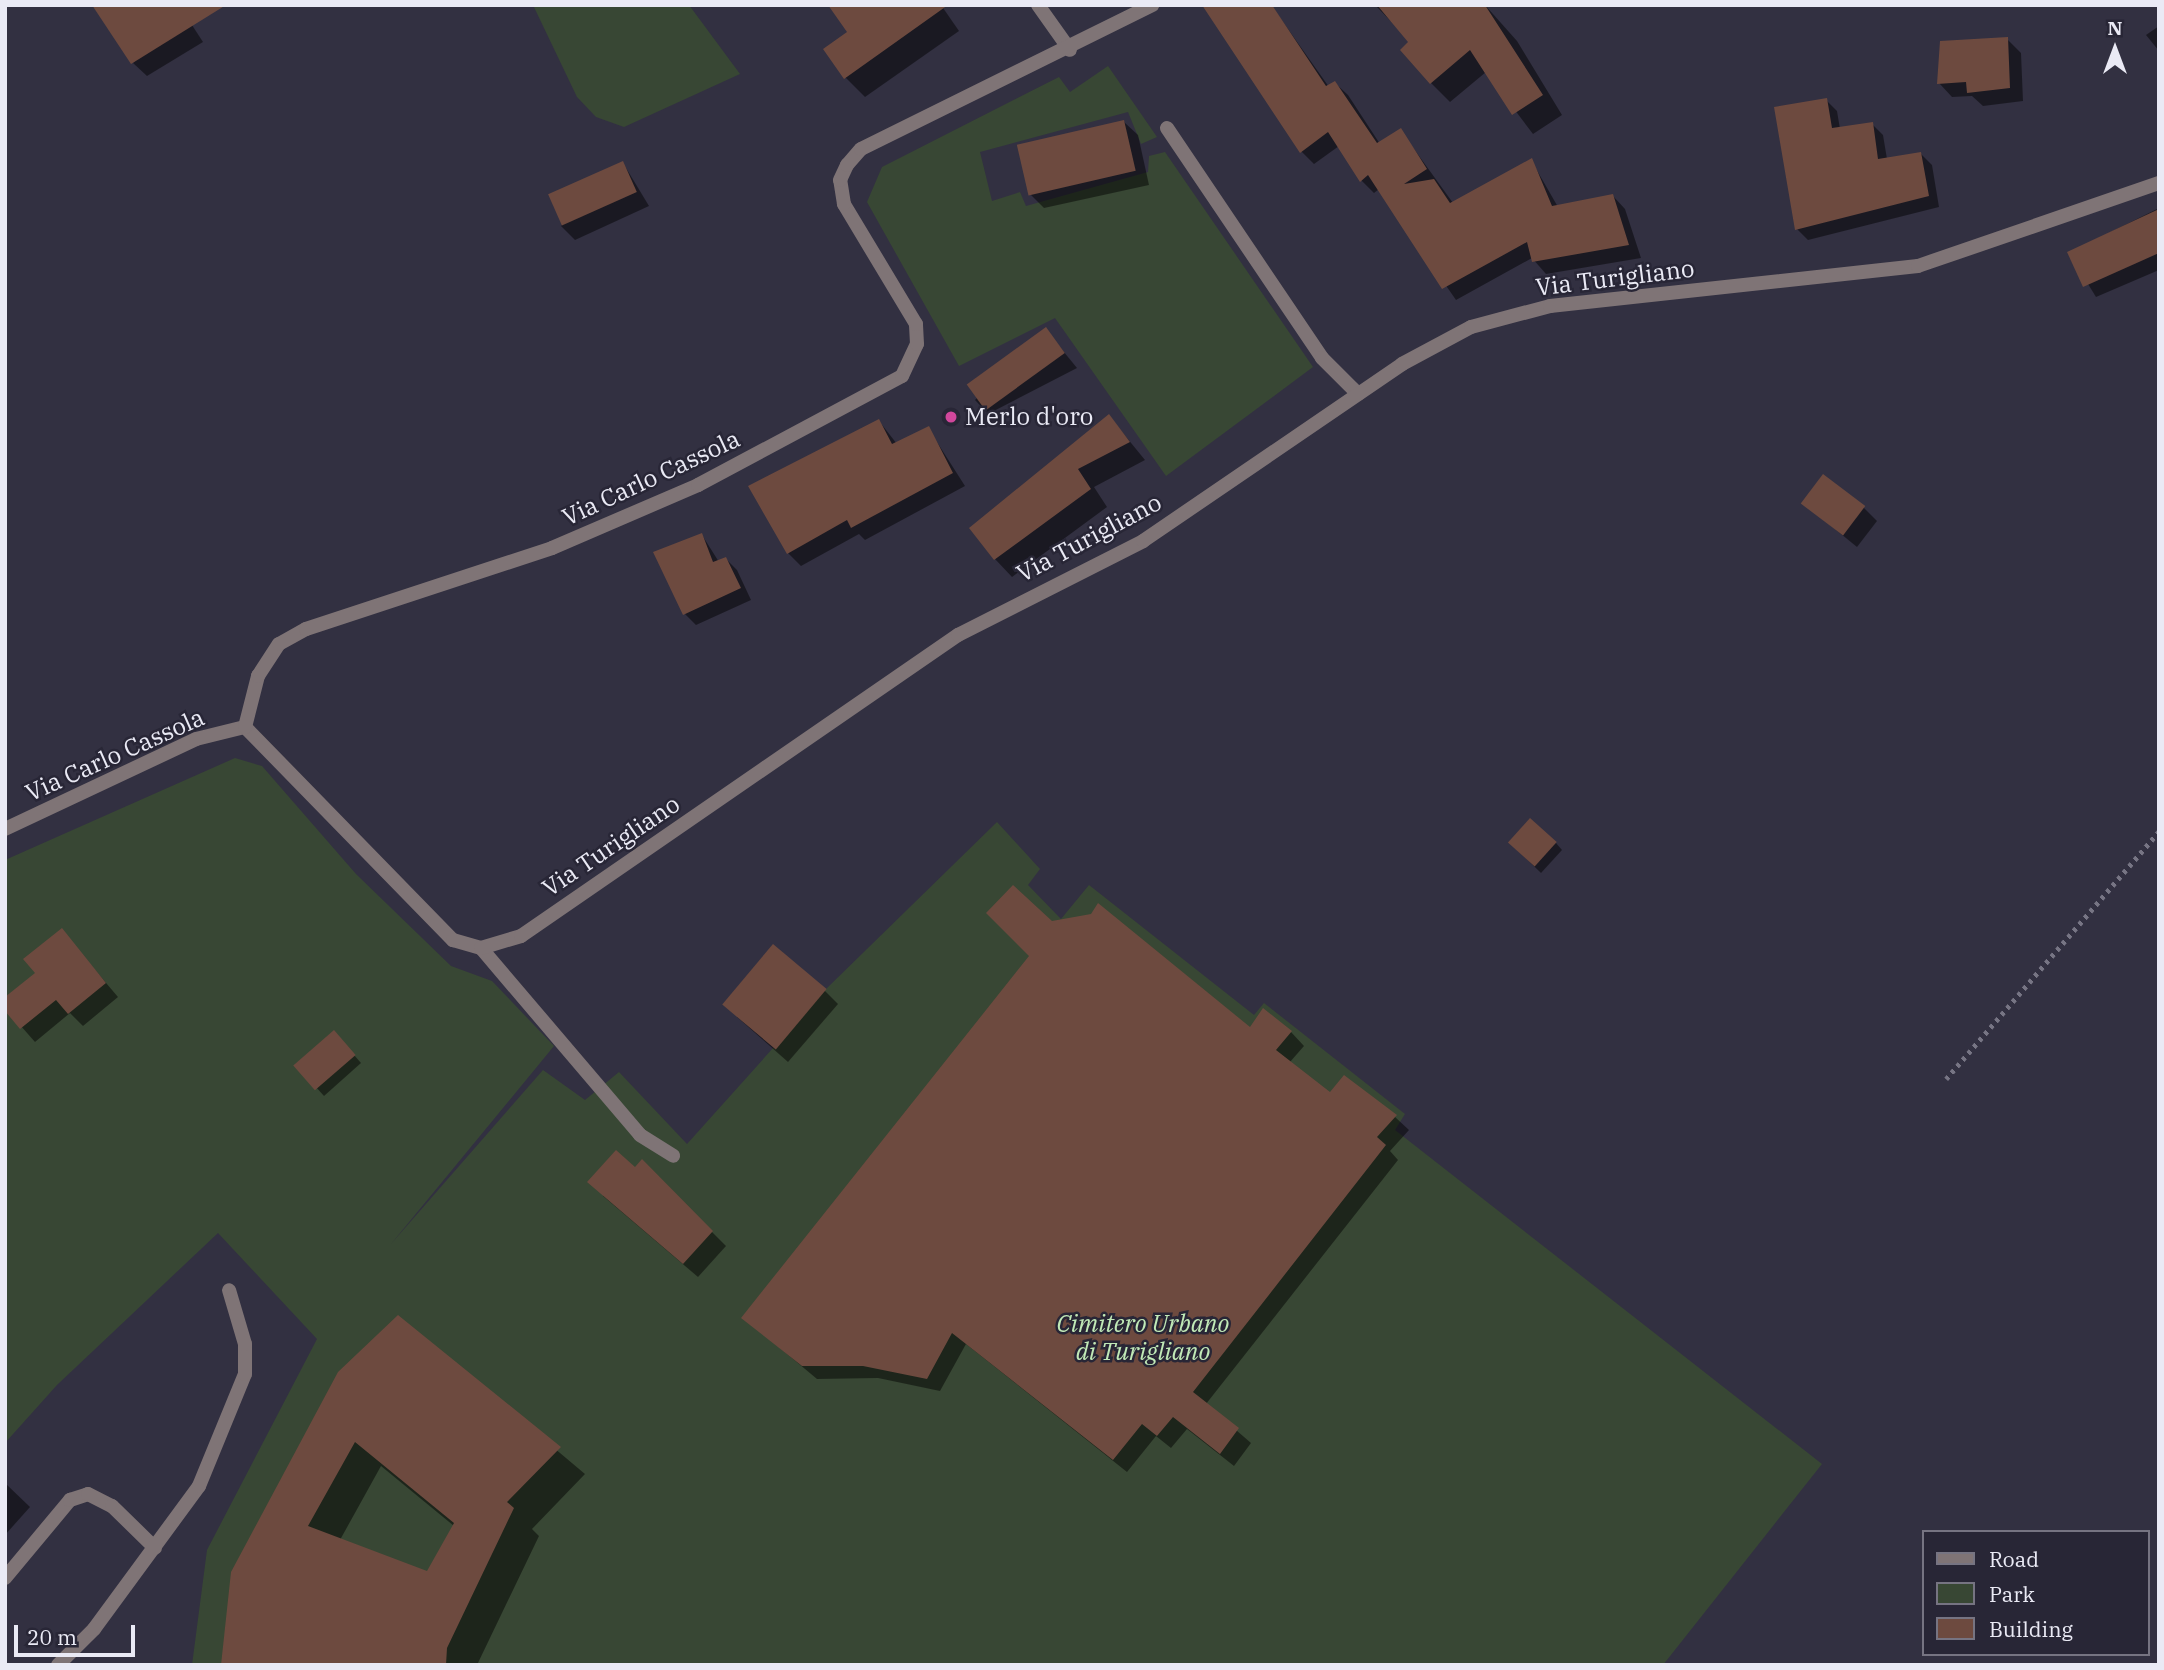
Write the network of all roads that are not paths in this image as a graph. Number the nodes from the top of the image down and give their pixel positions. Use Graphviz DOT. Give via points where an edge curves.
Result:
graph roads {
  1 [pos="1038,5"];
  2 [pos="1152,5"];
  3 [pos="1070,50"];
  4 [pos="1167,128"];
  5 [pos="2159,183"];
  6 [pos="1358,394"];
  7 [pos="244,727"];
  8 [pos="5,829"];
  9 [pos="481,948"];
  10 [pos="673,1156"];
  11 [pos="229,1290"];
  12 [pos="155,1548"];
  13 [pos="5,1578"];
  14 [pos="58,1665"];
  1 -- 3 [label="street"];
  2 -- 3 [label="street, Via Carlo Cassola"];
  3 -- 7 [label="street, Via Carlo Cassola" via="871,144 846,165 840,180 844,204 916,324 917,344 902,376 698,485 552,548 306,629 279,644 258,676"];
  4 -- 6 [label="street" via="1322,358"];
  5 -- 6 [label="street, Via Turigliano" via="1917,266 1550,306 1484,323"];
  6 -- 9 [label="street, Via Turigliano" via="1143,541 958,635 521,936"];
  7 -- 8 [label="street, Via Carlo Cassola" via="196,739"];
  7 -- 9 [label="street" via="453,940"];
  9 -- 10 [label="street" via="640,1135"];
  11 -- 12 [label="street" via="245,1343 244,1374 199,1486"];
  12 -- 13 [label="street" via="111,1506 88,1494 70,1500"];
  12 -- 14 [label="street"];
}
